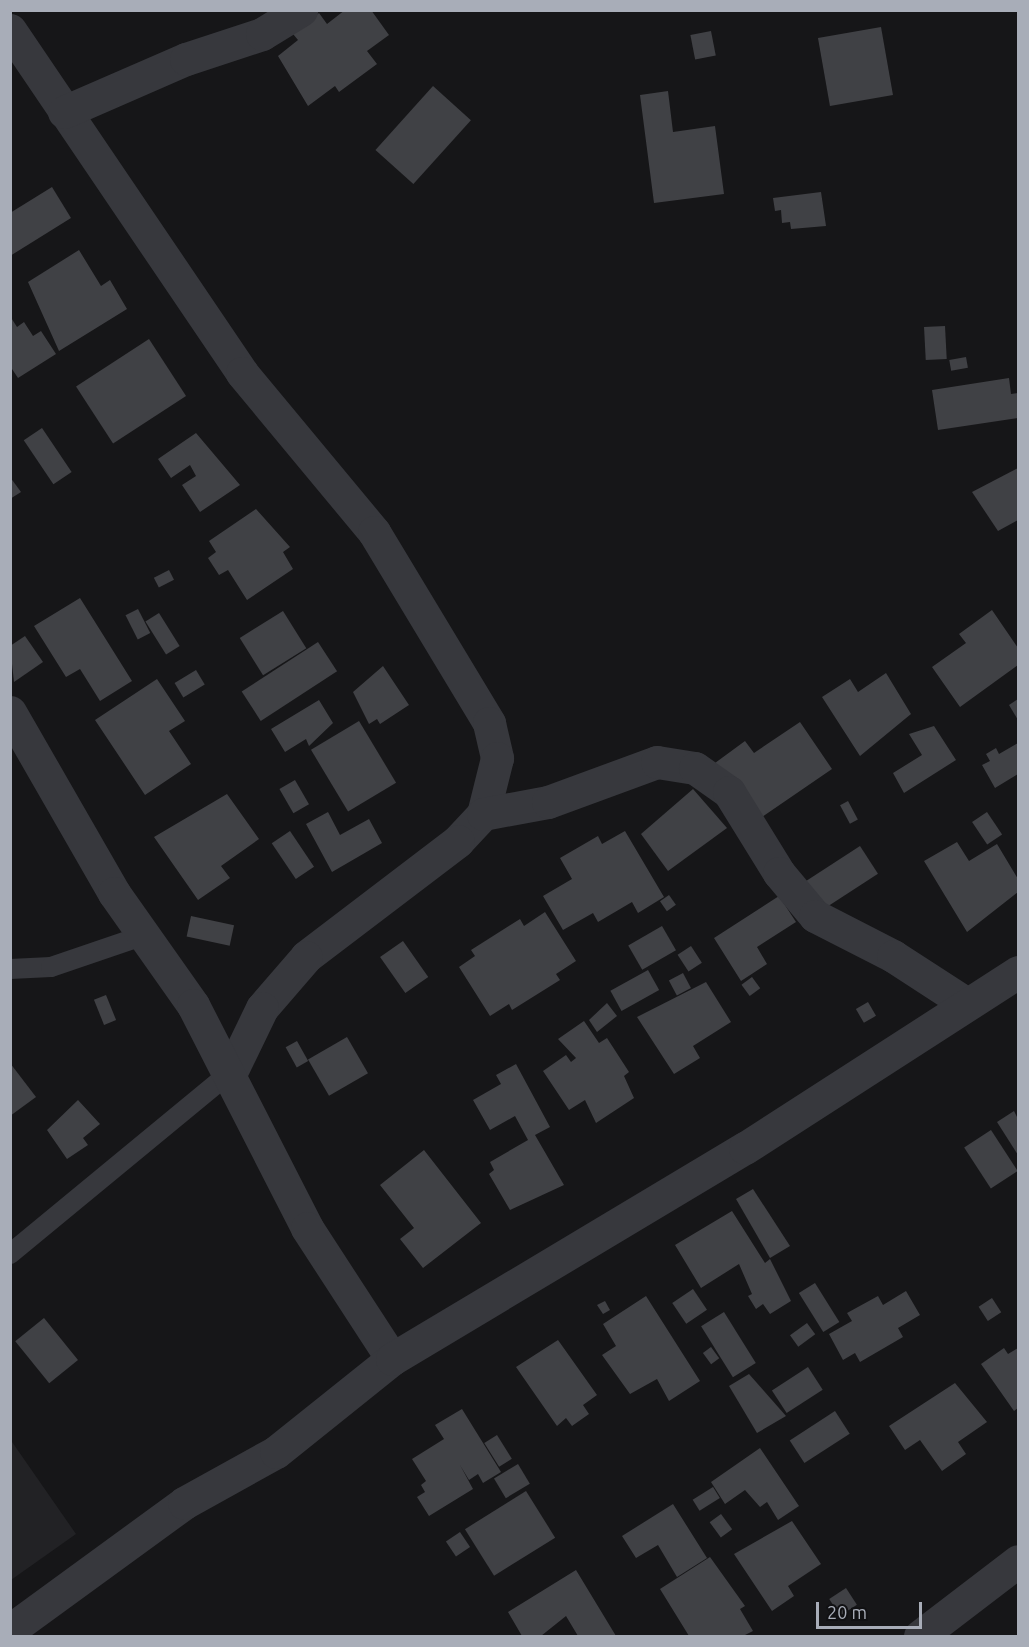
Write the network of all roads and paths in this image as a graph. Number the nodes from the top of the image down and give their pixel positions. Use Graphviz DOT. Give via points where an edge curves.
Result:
graph roads {
  1 [pos="301,10"];
  2 [pos="10,30"];
  3 [pos="64,112"];
  4 [pos="10,711"];
  5 [pos="483,814"];
  6 [pos="142,936"];
  7 [pos="10,969"];
  8 [pos="1018,972"];
  9 [pos="967,1004"];
  10 [pos="231,1072"];
  11 [pos="10,1254"];
  12 [pos="392,1359"];
  13 [pos="1018,1561"];
  14 [pos="10,1630"];
  15 [pos="920,1636"];
  1 -- 3 [label="street" via="262,34 186,59"];
  2 -- 3 [label="street"];
  3 -- 5 [label="street" via="242,373 374,532 453,662 489,723 497,758"];
  4 -- 6 [label="street"];
  5 -- 9 [label="street" via="548,802 657,762 694,768 729,792 780,873 815,916 893,956"];
  5 -- 10 [label="street" via="458,841 306,957 262,1008"];
  6 -- 7 [label="lane" via="51,967"];
  6 -- 10 [label="street" via="193,1005"];
  8 -- 9 [label="street"];
  9 -- 12 [label="street" via="745,1148"];
  10 -- 11 [label="lane"];
  10 -- 12 [label="street" via="307,1228"];
  12 -- 14 [label="street" via="276,1452 184,1503"];
  13 -- 15 [label="street"];
}
